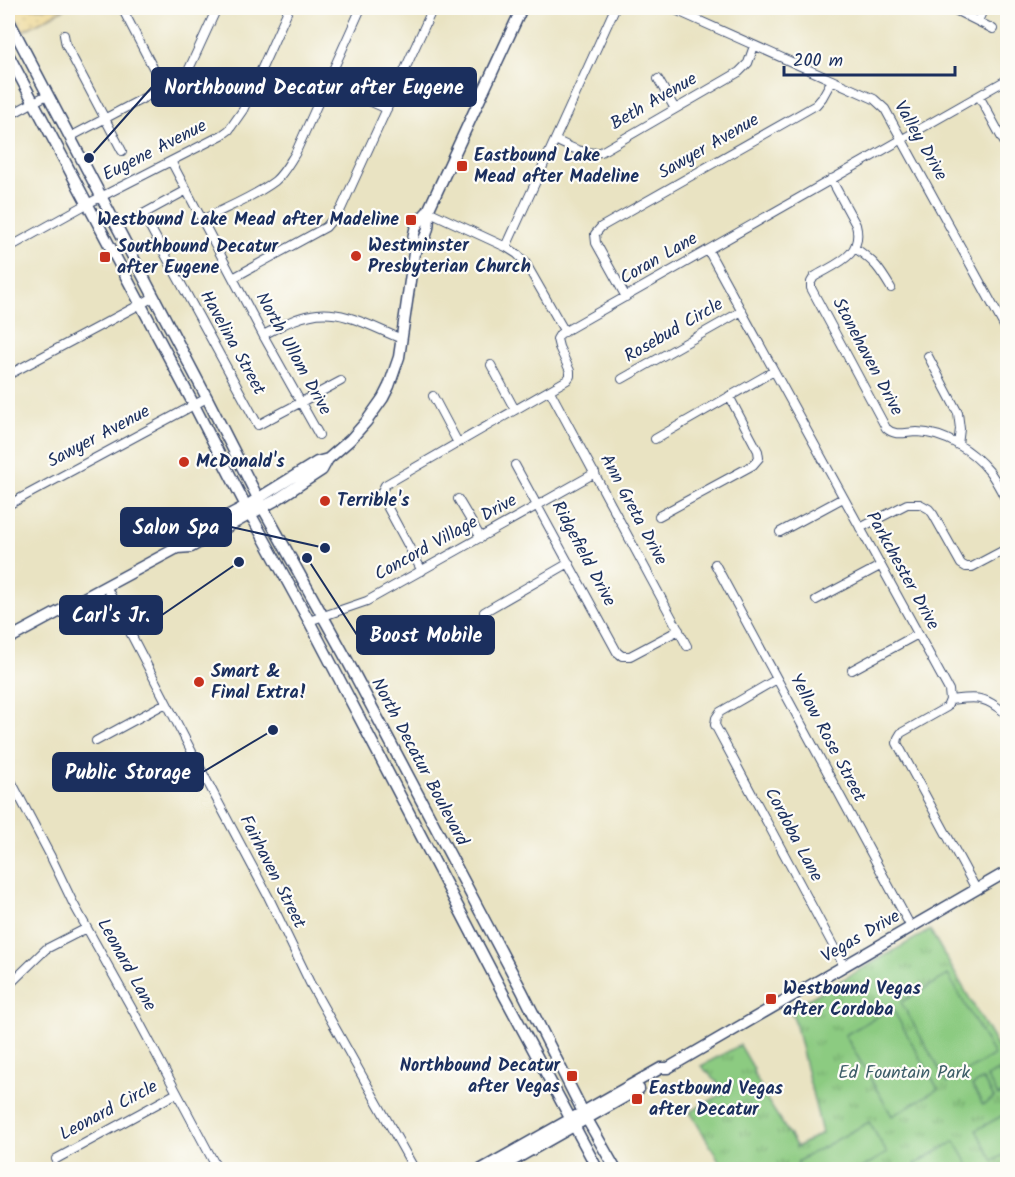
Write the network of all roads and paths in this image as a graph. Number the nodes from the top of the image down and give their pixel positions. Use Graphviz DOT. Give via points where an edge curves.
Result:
graph roads {
  1 [pos="122,8"];
  2 [pos="217,8"];
  3 [pos="289,8"];
  4 [pos="361,8"];
  5 [pos="433,8"];
  6 [pos="522,8"];
  7 [pos="615,8"];
  8 [pos="671,8"];
  9 [pos="951,8"];
  10 [pos="984,8"];
  11 [pos="8,19"];
  12 [pos="978,21"];
  13 [pos="993,29"];
  14 [pos="64,35"];
  15 [pos="754,46"];
  16 [pos="8,54"];
  17 [pos="658,79"];
  18 [pos="1008,79"];
  19 [pos="832,80"];
  20 [pos="327,82"];
  21 [pos="163,87"];
  22 [pos="47,95"];
  23 [pos="979,96"];
  24 [pos="33,102"];
  25 [pos="387,109"];
  26 [pos="675,109"];
  27 [pos="8,116"];
  28 [pos="105,118"];
  29 [pos="70,137"];
  30 [pos="901,139"];
  31 [pos="555,140"];
  32 [pos="1008,149"];
  33 [pos="122,151"];
  34 [pos="171,161"];
  35 [pos="831,179"];
  36 [pos="187,190"];
  37 [pos="102,197"];
  38 [pos="87,204"];
  39 [pos="428,211"];
  40 [pos="202,220"];
  41 [pos="506,247"];
  42 [pos="8,248"];
  43 [pos="855,248"];
  44 [pos="708,250"];
  45 [pos="233,278"];
  46 [pos="891,288"];
  47 [pos="154,297"];
  48 [pos="626,297"];
  49 [pos="141,304"];
  50 [pos="742,311"];
  51 [pos="1006,328"];
  52 [pos="565,332"];
  53 [pos="263,335"];
  54 [pos="402,339"];
  55 [pos="928,356"];
  56 [pos="490,364"];
  57 [pos="774,371"];
  58 [pos="8,375"];
  59 [pos="622,379"];
  60 [pos="341,381"];
  61 [pos="550,391"];
  62 [pos="433,396"];
  63 [pos="729,396"];
  64 [pos="207,398"];
  65 [pos="302,402"];
  66 [pos="194,405"];
  67 [pos="515,410"];
  68 [pos="319,435"];
  69 [pos="655,439"];
  70 [pos="458,443"];
  71 [pos="958,445"];
  72 [pos="515,465"];
  73 [pos="595,473"];
  74 [pos="843,498"];
  75 [pos="458,499"];
  76 [pos="261,504"];
  77 [pos="1008,504"];
  78 [pos="8,505"];
  79 [pos="538,506"];
  80 [pos="248,511"];
  81 [pos="659,516"];
  82 [pos="860,528"];
  83 [pos="780,532"];
  84 [pos="481,538"];
  85 [pos="1008,548"];
  86 [pos="569,563"];
  87 [pos="715,564"];
  88 [pos="880,566"];
  89 [pos="422,571"];
  90 [pos="106,586"];
  91 [pos="816,600"];
  92 [pos="484,612"];
  93 [pos="323,617"];
  94 [pos="309,621"];
  95 [pos="679,630"];
  96 [pos="918,634"];
  97 [pos="8,639"];
  98 [pos="687,646"];
  99 [pos="852,670"];
  100 [pos="777,679"];
  101 [pos="950,700"];
  102 [pos="166,703"];
  103 [pos="1008,717"];
  104 [pos="384,730"];
  105 [pos="369,738"];
  106 [pos="96,741"];
  107 [pos="8,775"];
  108 [pos="10,786"];
  109 [pos="447,850"];
  110 [pos="433,858"];
  111 [pos="1008,871"];
  112 [pos="976,889"];
  113 [pos="911,927"];
  114 [pos="87,928"];
  115 [pos="844,966"];
  116 [pos="8,985"];
  117 [pos="522,992"];
  118 [pos="506,999"];
  119 [pos="177,1093"];
  120 [pos="585,1115"];
  121 [pos="572,1123"];
  122 [pos="56,1159"];
  123 [pos="482,1169"];
  124 [pos="218,1170"];
  125 [pos="415,1170"];
  126 [pos="495,1170"];
  127 [pos="598,1170"];
  128 [pos="616,1170"];
  1 -- 21 [label="street"];
  2 -- 21 [label="street" via="189,69"];
  3 -- 34 [label="street, Eugene Avenue" via="243,110 229,130"];
  4 -- 20 [label="street"];
  5 -- 25 [label="street"];
  6 -- 39 [label="main road"];
  7 -- 31 [label="street"];
  8 -- 15 [label="street, Valley Drive"];
  9 -- 12 [label="street"];
  10 -- 12 [label="street"];
  11 -- 22 [label="main road, North Decatur Boulevard"];
  12 -- 13 [label="street"];
  14 -- 28 [label="street"];
  15 -- 19 [label="street, Valley Drive"];
  15 -- 26 [label="street, Beth Avenue" via="740,72"];
  16 -- 24 [label="main road, North Decatur Boulevard"];
  17 -- 26 [label="street"];
  18 -- 23 [label="street, Coran Lane"];
  19 -- 30 [label="street, Valley Drive" via="874,99 885,109"];
  19 -- 48 [label="street, Sawyer Avenue" via="816,105 601,227 594,239"];
  20 -- 25 [label="street"];
  20 -- 40 [label="street" via="286,169 276,180"];
  21 -- 28 [label="street"];
  22 -- 24 [label="street"];
  22 -- 29 [label="main road, North Decatur Boulevard"];
  23 -- 30 [label="street, Coran Lane"];
  23 -- 32 [label="street"];
  24 -- 27 [label="street"];
  24 -- 38 [label="main road, North Decatur Boulevard"];
  25 -- 45 [label="street" via="332,222"];
  26 -- 31 [label="street, Beth Avenue" via="601,152 584,153"];
  28 -- 29 [label="street"];
  28 -- 33 [label="street"];
  29 -- 37 [label="main road, North Decatur Boulevard"];
  30 -- 35 [label="street, Coran Lane"];
  30 -- 51 [label="street, Valley Drive"];
  31 -- 41 [label="street"];
  34 -- 36 [label="street, North Ullom Drive"];
  34 -- 37 [label="street, Eugene Avenue"];
  35 -- 43 [label="street" via="856,225"];
  35 -- 44 [label="street, Coran Lane"];
  36 -- 40 [label="street, North Ullom Drive"];
  36 -- 65 [label="street, Havelina Street" via="143,214 258,425"];
  37 -- 38 [label="street, Eugene Avenue"];
  37 -- 47 [label="main road, North Decatur Boulevard"];
  38 -- 42 [label="street, Eugene Avenue"];
  38 -- 49 [label="main road, North Decatur Boulevard"];
  39 -- 41 [label="street"];
  39 -- 54 [label="main road" via="430,223 423,243 414,253"];
  40 -- 45 [label="street, North Ullom Drive"];
  41 -- 52 [label="street" via="525,262"];
  43 -- 46 [label="street" via="877,266"];
  43 -- 71 [label="street, Stonehaven Drive" via="814,277 811,288 886,428 896,434 928,434"];
  44 -- 48 [label="street, Coran Lane"];
  44 -- 50 [label="street, Parkchester Drive"];
  45 -- 53 [label="street, North Ullom Drive"];
  47 -- 49 [label="street"];
  47 -- 64 [label="main road, North Decatur Boulevard"];
  48 -- 52 [label="street, Coran Lane"];
  49 -- 58 [label="street"];
  49 -- 66 [label="main road, North Decatur Boulevard"];
  50 -- 57 [label="street, Parkchester Drive"];
  50 -- 59 [label="street, Rosebud Circle"];
  52 -- 61 [label="street" via="557,339 570,376"];
  53 -- 54 [label="street" via="300,318 324,313 346,316"];
  53 -- 65 [label="street, North Ullom Drive"];
  54 -- 76 [label="main road" via="394,374 366,422 321,470"];
  55 -- 71 [label="street" via="958,413"];
  56 -- 67 [label="street"];
  57 -- 63 [label="street"];
  57 -- 74 [label="street, Parkchester Drive"];
  60 -- 65 [label="street"];
  61 -- 67 [label="street"];
  61 -- 73 [label="street, Ann Greta Drive"];
  62 -- 70 [label="street"];
  63 -- 69 [label="street"];
  63 -- 81 [label="street" via="759,458 753,465"];
  64 -- 66 [label="street, Sawyer Avenue"];
  64 -- 76 [label="main road, North Decatur Boulevard"];
  65 -- 68 [label="street, North Ullom Drive"];
  66 -- 78 [label="street, Sawyer Avenue"];
  66 -- 80 [label="main road, North Decatur Boulevard"];
  67 -- 70 [label="street"];
  70 -- 89 [label="street" via="384,485 382,491"];
  71 -- 77 [label="street, Stonehaven Drive" via="990,473"];
  72 -- 79 [label="street, Ridgefield Drive"];
  73 -- 79 [label="street, Concord Village Drive"];
  73 -- 95 [label="street, Ann Greta Drive"];
  74 -- 82 [label="street, Parkchester Drive"];
  74 -- 83 [label="street"];
  75 -- 84 [label="street"];
  76 -- 80 [label="main road"];
  76 -- 93 [label="main road, North Decatur Boulevard"];
  79 -- 84 [label="street, Concord Village Drive"];
  79 -- 86 [label="street, Ridgefield Drive"];
  80 -- 90 [label="main road" via="191,547 177,548"];
  80 -- 94 [label="main road, North Decatur Boulevard"];
  82 -- 85 [label="street" via="907,504 920,504 933,514 966,567"];
  82 -- 88 [label="street, Parkchester Drive"];
  84 -- 89 [label="street, Concord Village Drive"];
  86 -- 92 [label="street"];
  86 -- 95 [label="street, Ridgefield Drive" via="622,656 630,656"];
  87 -- 100 [label="street, Yellow Rose Street"];
  88 -- 91 [label="street"];
  88 -- 96 [label="street, Parkchester Drive"];
  89 -- 93 [label="street, Concord Village Drive" via="367,601"];
  90 -- 97 [label="main road"];
  90 -- 102 [label="street, Fairhaven Street"];
  93 -- 94 [label="street, Concord Village Drive"];
  93 -- 104 [label="main road, North Decatur Boulevard"];
  94 -- 105 [label="main road, North Decatur Boulevard"];
  95 -- 98 [label="street, Ann Greta Drive"];
  96 -- 99 [label="street"];
  96 -- 101 [label="street, Parkchester Drive" via="949,690"];
  100 -- 113 [label="street, Yellow Rose Street"];
  100 -- 115 [label="street, Cordoba Lane" via="720,712 715,725"];
  101 -- 103 [label="street" via="987,700"];
  101 -- 112 [label="street" via="947,707 901,733 897,743"];
  102 -- 106 [label="street"];
  102 -- 125 [label="street, Fairhaven Street" via="310,983"];
  104 -- 105 [label="main road"];
  104 -- 109 [label="main road, North Decatur Boulevard"];
  105 -- 110 [label="main road, North Decatur Boulevard"];
  107 -- 108 [label="street, Leonard Lane"];
  108 -- 114 [label="street, Leonard Lane"];
  109 -- 110 [label="main road"];
  109 -- 117 [label="main road, North Decatur Boulevard"];
  110 -- 118 [label="main road, North Decatur Boulevard"];
  111 -- 112 [label="main road, Vegas Drive"];
  112 -- 113 [label="main road, Vegas Drive"];
  113 -- 115 [label="main road, Vegas Drive"];
  114 -- 116 [label="street" via="46,949"];
  114 -- 119 [label="street, Leonard Lane"];
  115 -- 120 [label="main road, Vegas Drive"];
  117 -- 118 [label="main road"];
  117 -- 120 [label="main road, North Decatur Boulevard"];
  118 -- 121 [label="main road, North Decatur Boulevard"];
  119 -- 122 [label="street, Leonard Circle"];
  119 -- 124 [label="street, Leonard Lane"];
  120 -- 121 [label="main road, Vegas Drive"];
  120 -- 128 [label="main road, North Decatur Boulevard"];
  121 -- 123 [label="main road, Vegas Drive"];
  121 -- 126 [label="main road, Vegas Drive"];
  121 -- 127 [label="main road, North Decatur Boulevard"];
}
